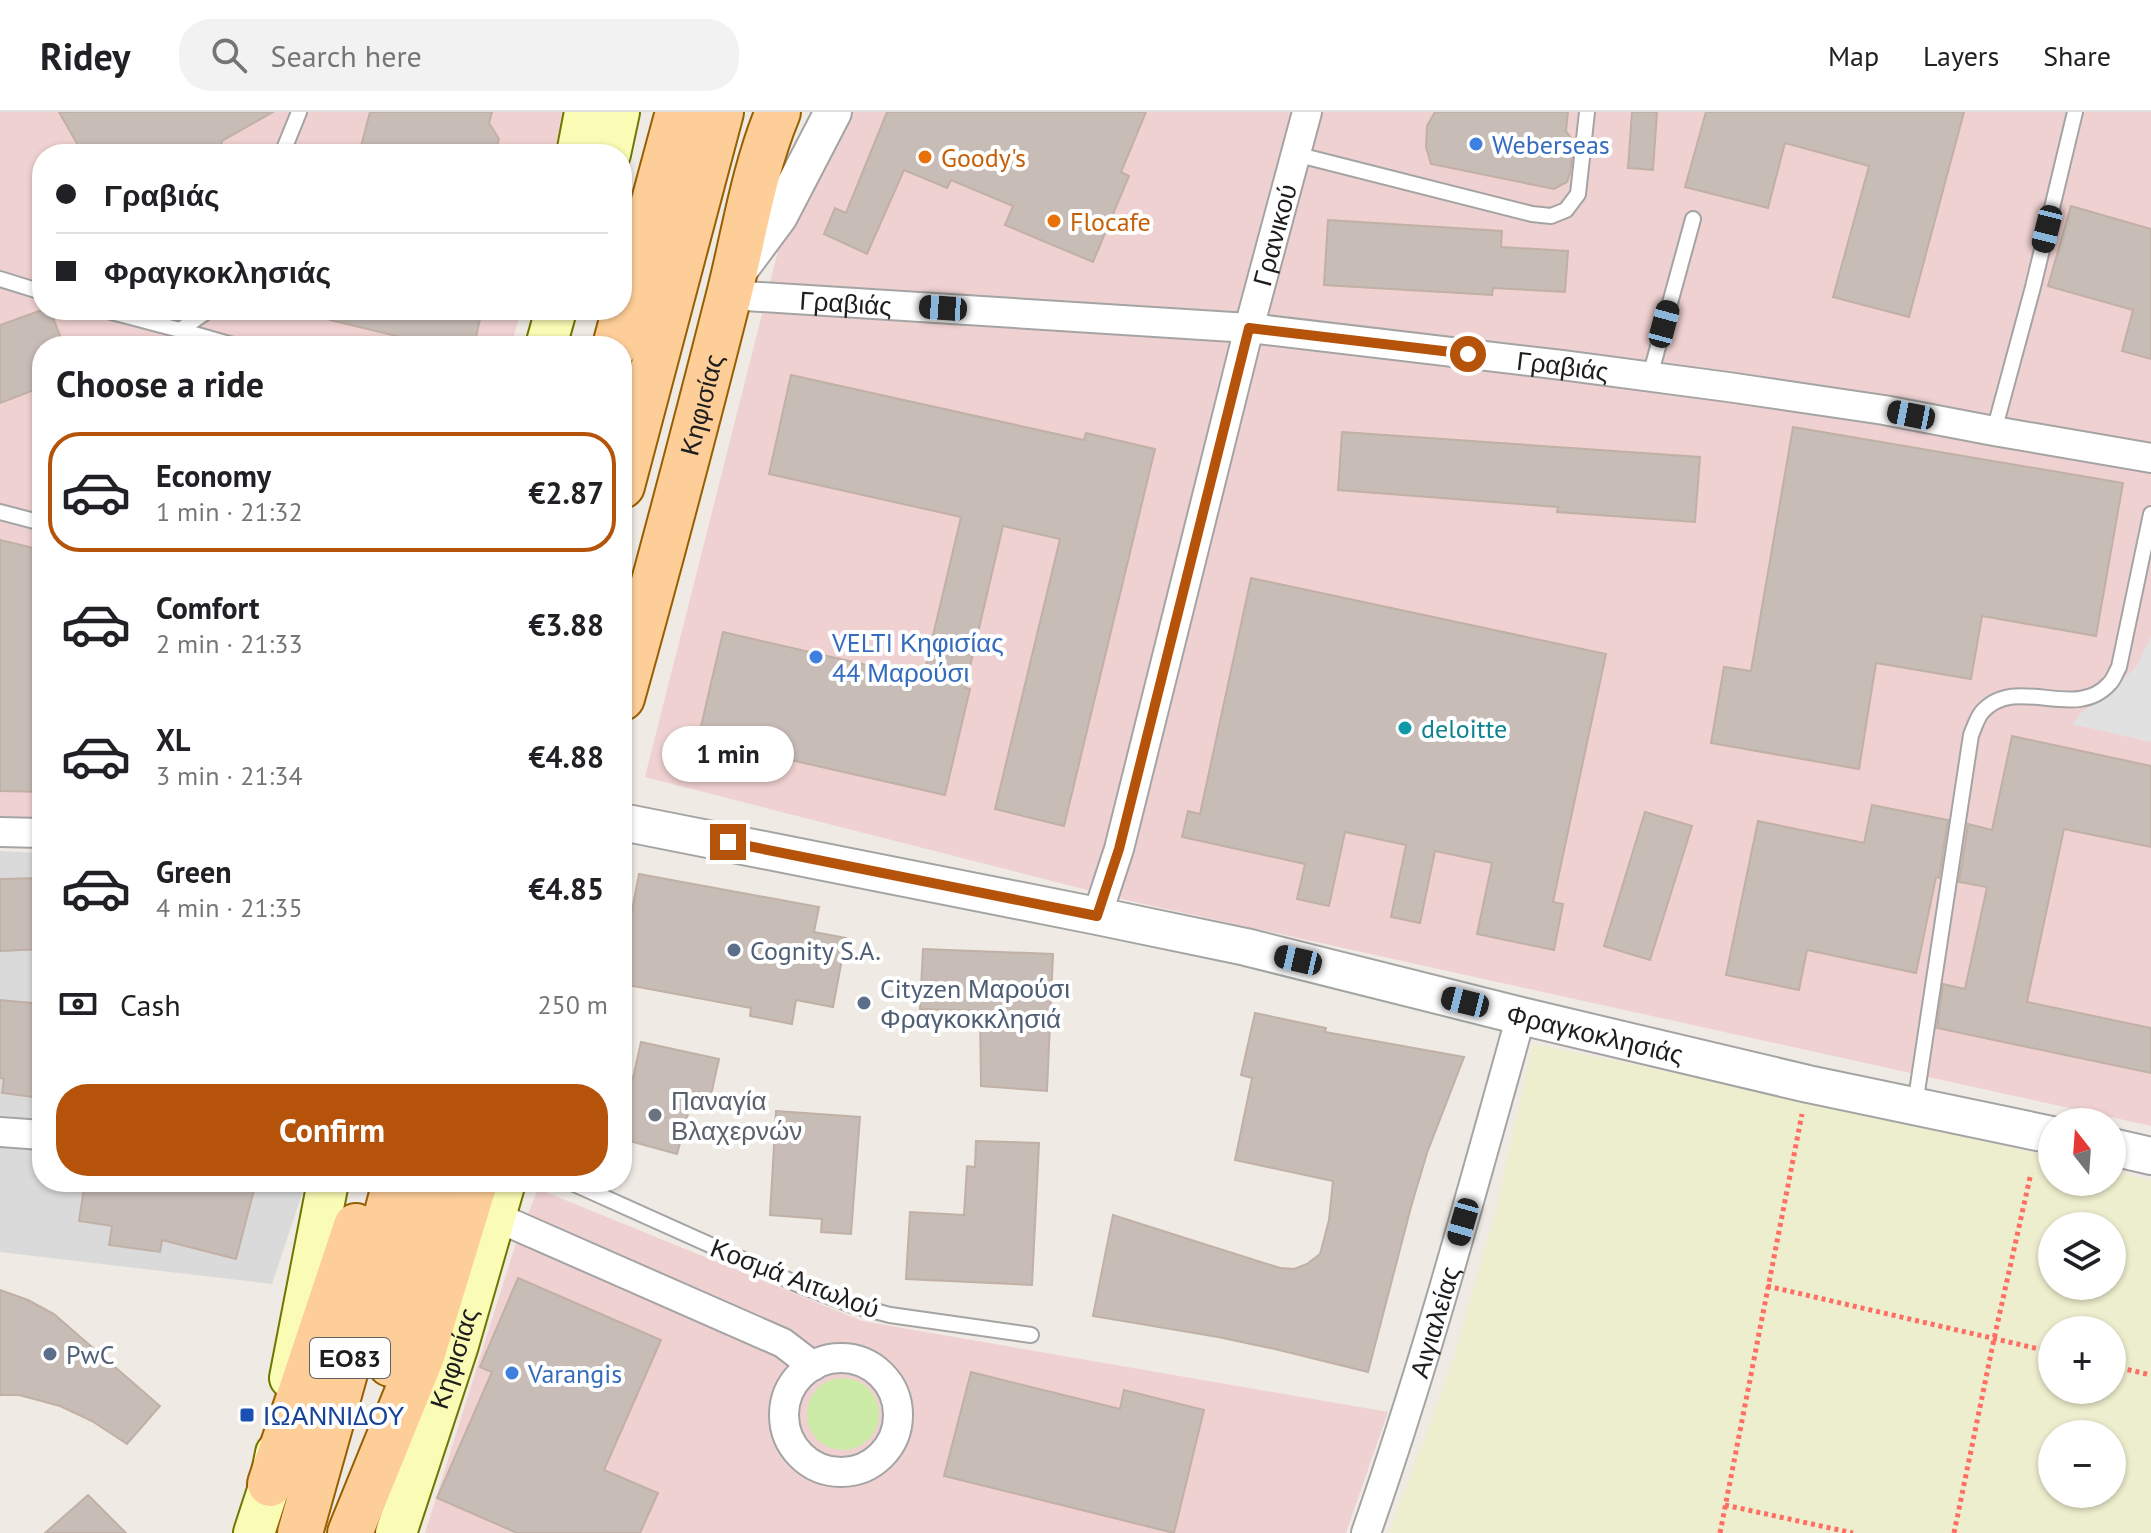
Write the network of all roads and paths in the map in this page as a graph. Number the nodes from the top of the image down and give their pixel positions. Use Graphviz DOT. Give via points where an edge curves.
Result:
graph roads {
  1 [pos="299,112"];
  2 [pos="585,112"];
  3 [pos="619,112"];
  4 [pos="678,112"];
  5 [pos="721,112"];
  6 [pos="778,112"];
  7 [pos="833,112"];
  8 [pos="1307,112"];
  9 [pos="1587,112"];
  10 [pos="2075,112"];
  11 [pos="286,144"];
  12 [pos="579,144"];
  13 [pos="612,144"];
  14 [pos="1295,154"];
  15 [pos="1693,219"];
  16 [pos="0,279"];
  17 [pos="632,283"];
  18 [pos="731,286"];
  19 [pos="32,289"];
  20 [pos="142,320"];
  21 [pos="194,320"];
  22 [pos="1249,328"];
  23 [pos="180,330"];
  24 [pos="201,336"];
  25 [pos="1650,376"];
  26 [pos="1994,431"];
  27 [pos="632,448"];
  28 [pos="2151,458"];
  29 [pos="0,512"];
  30 [pos="2151,514"];
  31 [pos="32,520"];
  32 [pos="632,660"];
  33 [pos="632,824"];
  34 [pos="0,832"];
  35 [pos="32,833"];
  36 [pos="1097,916"];
  37 [pos="1521,1016"];
  38 [pos="1808,1084"];
  39 [pos="1915,1105"];
  40 [pos="0,1132"];
  41 [pos="2038,1132"];
  42 [pos="32,1134"];
  43 [pos="2126,1150"];
  44 [pos="2151,1156"];
  45 [pos="2031,1173"];
  46 [pos="326,1192"];
  47 [pos="368,1192"];
  48 [pos="392,1192"];
  49 [pos="435,1192"];
  50 [pos="592,1192"];
  51 [pos="491,1193"];
  52 [pos="1767,1286"];
  53 [pos="1031,1335"];
  54 [pos="1994,1339"];
  55 [pos="2038,1349"];
  56 [pos="813,1366"];
  57 [pos="2126,1369"];
  58 [pos="2151,1375"];
  59 [pos="270,1484"];
  60 [pos="1725,1505"];
  61 [pos="254,1533"];
  62 [pos="300,1533"];
  63 [pos="348,1533"];
  64 [pos="396,1533"];
  65 [pos="1366,1533"];
  66 [pos="1720,1533"];
  67 [pos="1853,1533"];
  68 [pos="1954,1533"];
  1 -- 11 [label="lane"];
  2 -- 12 [label="main road"];
  3 -- 13 [label="main road"];
  4 -- 17 [label="main road"];
  5 -- 27 [label="main road"];
  6 -- 18 [label="main road, Κηφισίας"];
  7 -- 18 [label="street" via="779,216"];
  8 -- 14 [label="street, Γρανικού"];
  9 -- 14 [label="lane" via="1578,194 1566,210 1551,216"];
  10 -- 26 [label="lane"];
  14 -- 22 [label="street, Γρανικού"];
  15 -- 25 [label="lane"];
  16 -- 19 [label="lane"];
  18 -- 22 [label="street, Γραβιάς"];
  18 -- 32 [label="main road, Κηφισίας"];
  20 -- 23 [label="lane"];
  21 -- 23 [label="lane"];
  22 -- 25 [label="street, Γραβιάς"];
  22 -- 36 [label="street, Γρανικού" via="1119,849"];
  23 -- 24 [label="lane"];
  25 -- 26 [label="street, Γραβιάς"];
  26 -- 28 [label="street, Γραβιάς"];
  29 -- 31 [label="lane"];
  30 -- 39 [label="lane" via="2119,667 2109,684 2072,701 2012,695 1980,714 1971,735"];
  33 -- 36 [label="street, Φραγκοκλησιάς"];
  34 -- 35 [label="street"];
  36 -- 37 [label="street, Φραγκοκλησιάς"];
  37 -- 38 [label="street, Φραγκοκλησιάς"];
  37 -- 65 [label="street, Αιγιαλείας" via="1428,1345"];
  38 -- 39 [label="street, Φραγκοκλησιάς"];
  38 -- 52 [label="path"];
  39 -- 41 [label="street, Φραγκοκλησιάς"];
  40 -- 42 [label="street"];
  43 -- 44 [label="street"];
  45 -- 54 [label="path"];
  46 -- 59 [label="main road"];
  47 -- 59 [label="main road"];
  48 -- 62 [label="main road, ΕΟ83"];
  49 -- 63 [label="main road, ΕΟ83"];
  50 -- 53 [label="lane, Κοσμά Αιτωλού" via="852,1305"];
  51 -- 56 [label="street" via="783,1343"];
  51 -- 63 [label="main road"];
  51 -- 64 [label="main road, Κηφισίας" via="458,1345"];
  52 -- 54 [label="path"];
  52 -- 60 [label="path"];
  54 -- 55 [label="path"];
  54 -- 68 [label="path"];
  56 -- 56 [label="street" via="790,1390 785,1426 791,1443 817,1467 835,1472 870,1465 885,1452 899,1416 887,1380 854,1359"];
  57 -- 58 [label="path"];
  59 -- 61 [label="main road"];
  60 -- 66 [label="path"];
  60 -- 67 [label="path"];
}
